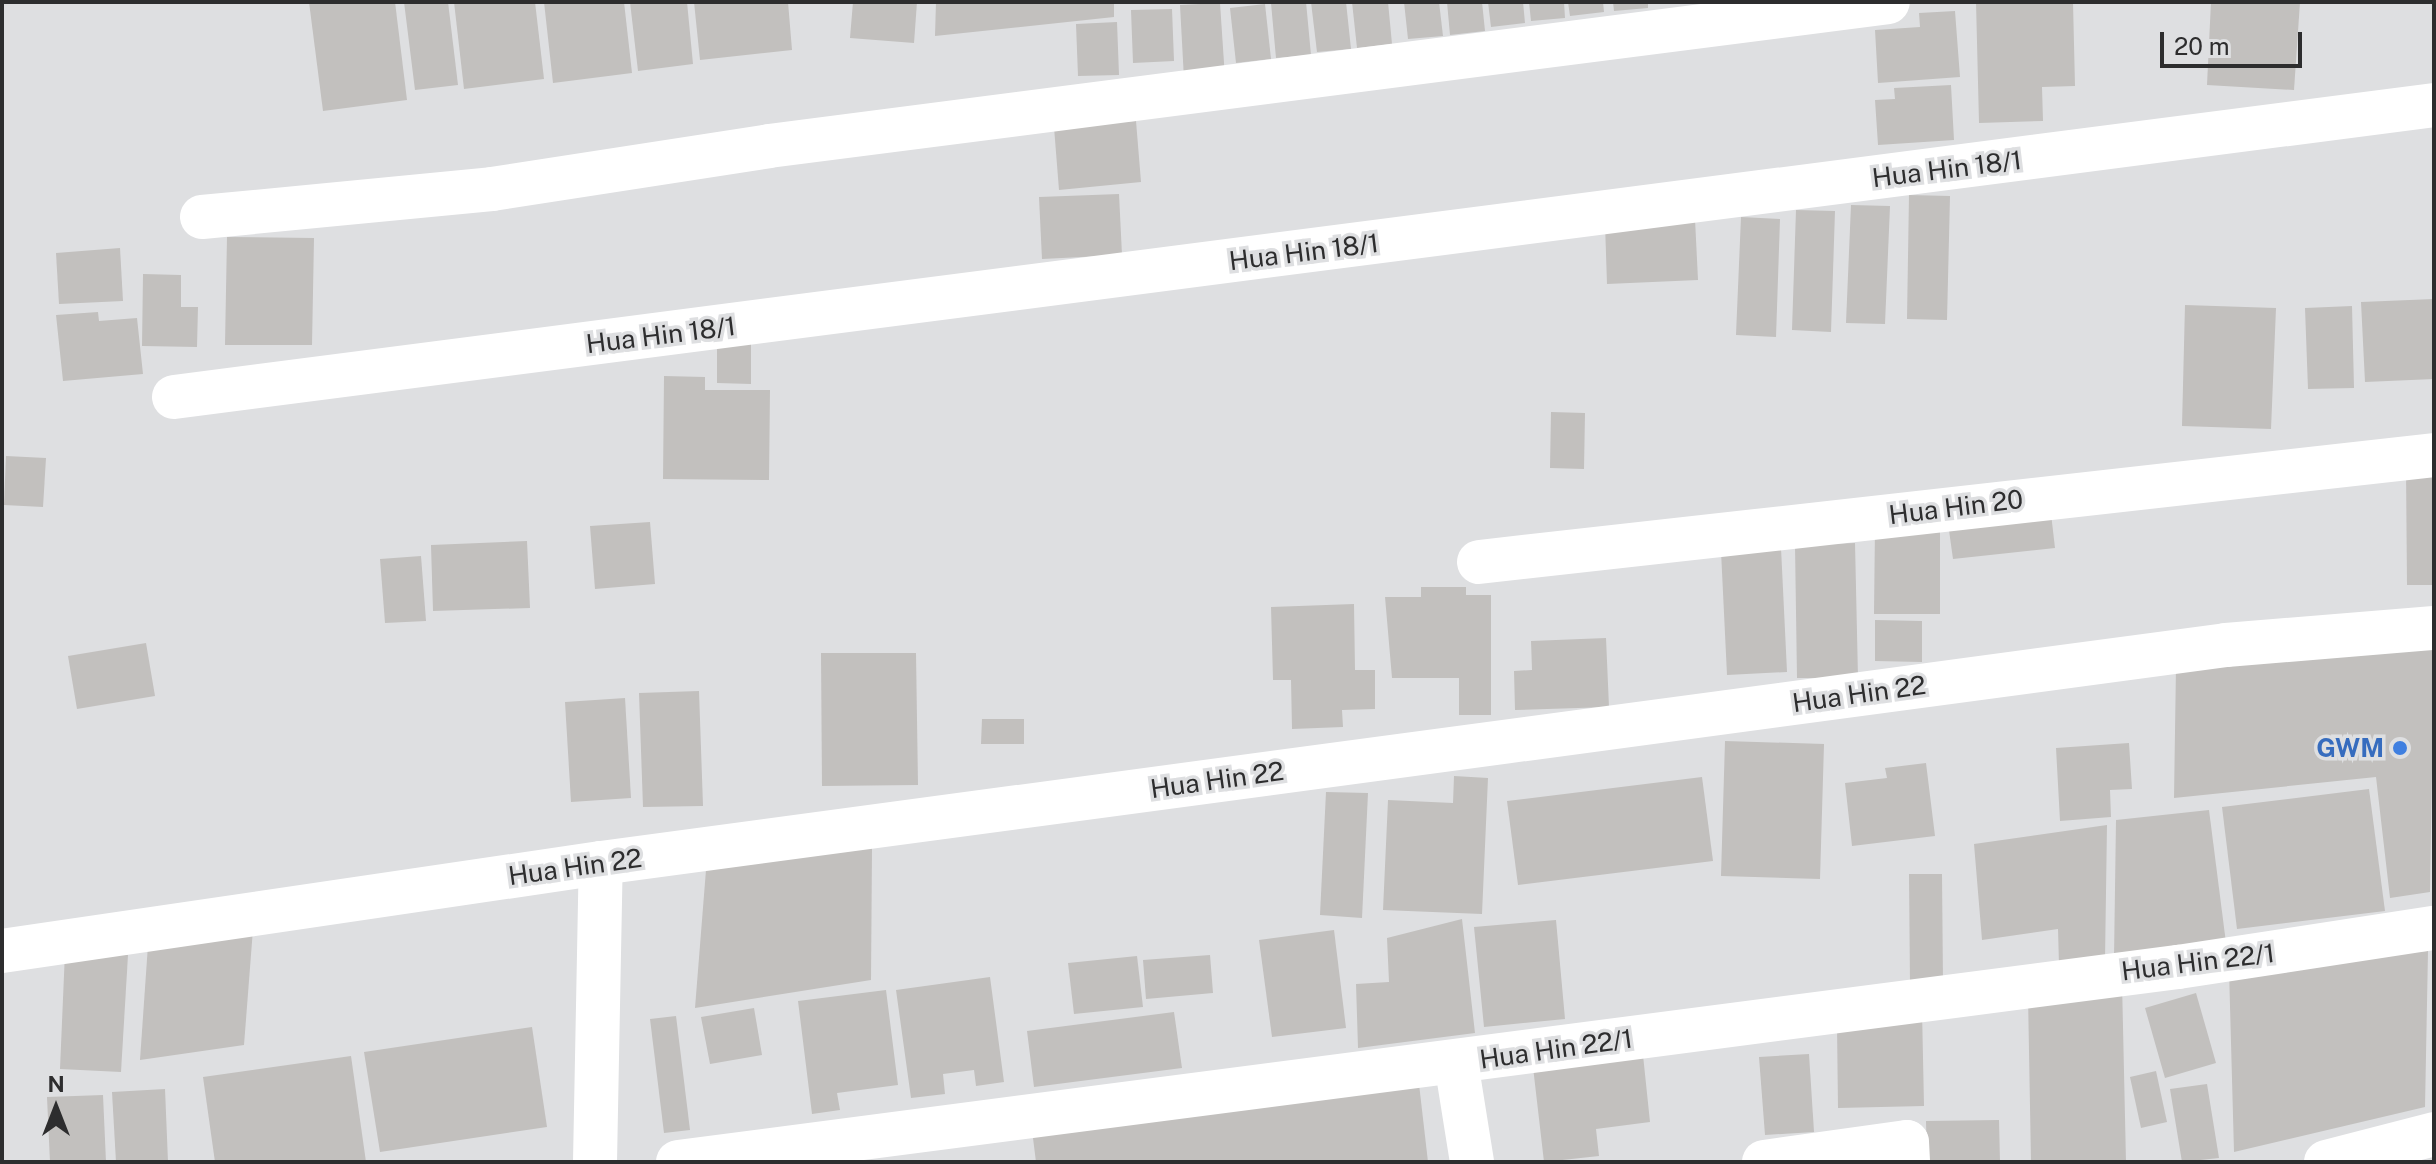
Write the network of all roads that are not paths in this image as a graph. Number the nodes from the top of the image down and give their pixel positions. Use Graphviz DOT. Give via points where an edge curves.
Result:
graph roads {
  1 [pos="1888,2"];
  2 [pos="2434,105"];
  3 [pos="202,217"];
  4 [pos="174,397"];
  5 [pos="2434,455"];
  6 [pos="1479,562"];
  7 [pos="2434,628"];
  8 [pos="601,863"];
  9 [pos="2434,928"];
  10 [pos="2,951"];
  11 [pos="1456,1062"];
  12 [pos="2434,1134"];
  13 [pos="595,1162"];
  14 [pos="678,1162"];
  15 [pos="1472,1162"];
  16 [pos="1764,1162"];
  17 [pos="1908,1162"];
  18 [pos="2326,1162"];
  1 -- 3 [label="street" via="769,146 492,189"];
  2 -- 4 [label="street, Hua Hin 18/1"];
  5 -- 6 [label="street, Hua Hin 20"];
  7 -- 8 [label="street, Hua Hin 22" via="2210,647"];
  8 -- 10 [label="street, Hua Hin 22"];
  8 -- 13 [label="street"];
  9 -- 11 [label="street, Hua Hin 22/1"];
  11 -- 14 [label="street, Hua Hin 22/1"];
  11 -- 15 [label="street"];
  12 -- 18 [label="street"];
  16 -- 17 [label="street" via="1907,1142"];
}
